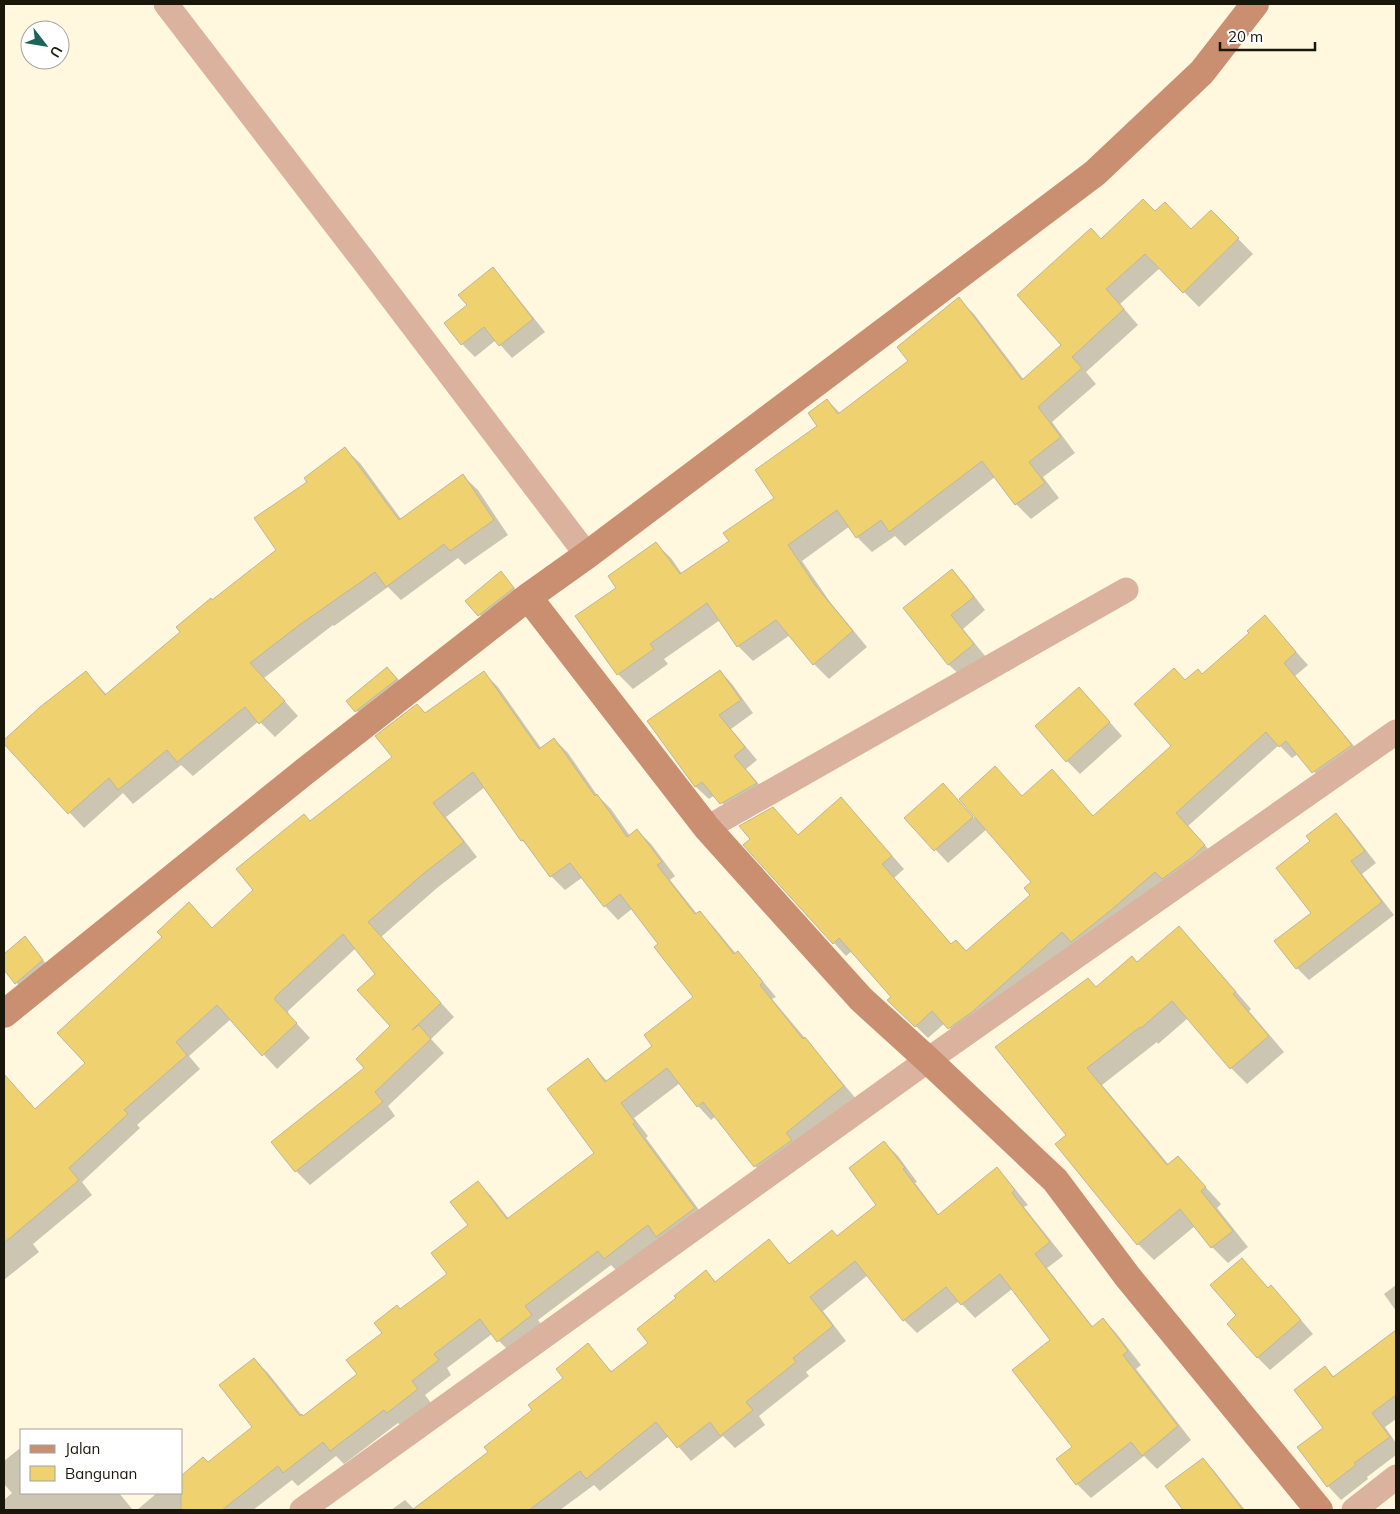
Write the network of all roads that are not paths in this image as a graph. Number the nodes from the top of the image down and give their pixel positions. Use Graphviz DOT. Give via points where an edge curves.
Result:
graph roads {
  1 [pos="166,4"];
  2 [pos="1255,4"];
  3 [pos="587,555"];
  4 [pos="1126,590"];
  5 [pos="528,597"];
  6 [pos="1396,732"];
  7 [pos="707,828"];
  8 [pos="4,1014"];
  9 [pos="928,1060"];
  10 [pos="1396,1476"];
  11 [pos="302,1510"];
  12 [pos="1319,1510"];
  13 [pos="1354,1510"];
  1 -- 3 [label="street"];
  2 -- 3 [label="street" via="1202,72 1095,173"];
  3 -- 5 [label="street"];
  4 -- 7 [label="street"];
  5 -- 7 [label="street"];
  5 -- 8 [label="street" via="304,772"];
  6 -- 9 [label="street"];
  7 -- 9 [label="street" via="862,999"];
  9 -- 11 [label="street"];
  9 -- 12 [label="street" via="1056,1180 1127,1276"];
  10 -- 13 [label="street"];
}
